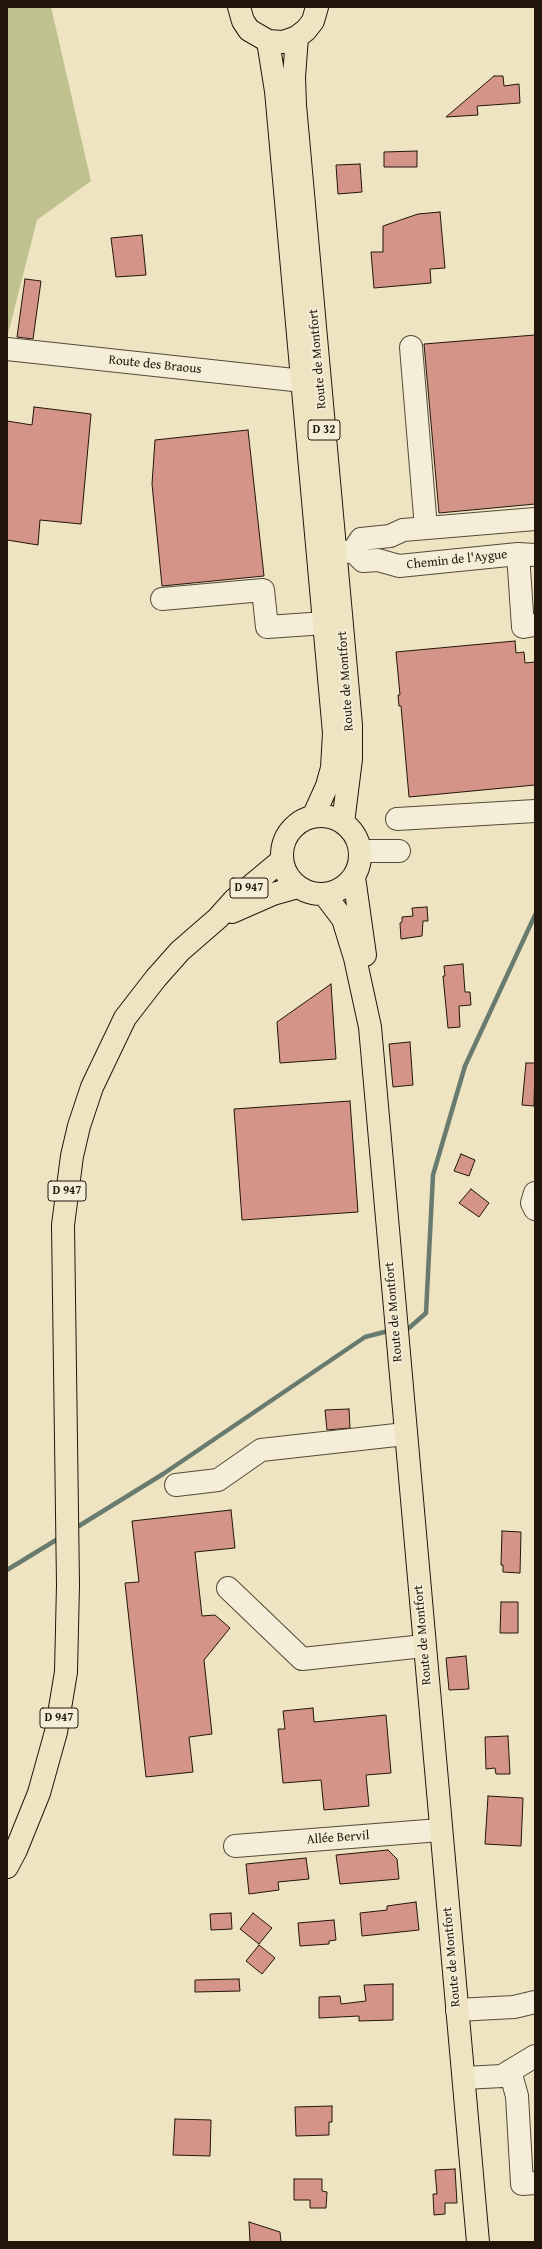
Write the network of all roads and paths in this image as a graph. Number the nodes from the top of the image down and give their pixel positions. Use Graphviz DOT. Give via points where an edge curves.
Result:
graph roads {
  1 [pos="239,7"];
  2 [pos="317,7"];
  3 [pos="297,37"];
  4 [pos="268,41"];
  5 [pos="411,347"];
  6 [pos="7,349"];
  7 [pos="303,381"];
  8 [pos="535,519"];
  9 [pos="426,528"];
  10 [pos="344,552"];
  11 [pos="527,555"];
  12 [pos="162,599"];
  13 [pos="325,623"];
  14 [pos="529,626"];
  15 [pos="535,811"];
  16 [pos="313,817"];
  17 [pos="397,819"];
  18 [pos="343,823"];
  19 [pos="360,851"];
  20 [pos="399,851"];
  21 [pos="282,860"];
  22 [pos="354,877"];
  23 [pos="298,887"];
  24 [pos="324,894"];
  25 [pos="218,918"];
  26 [pos="370,1027"];
  27 [pos="405,1434"];
  28 [pos="176,1485"];
  29 [pos="228,1588"];
  30 [pos="424,1646"];
  31 [pos="440,1830"];
  32 [pos="235,1846"];
  33 [pos="7,1867"];
  34 [pos="535,2002"];
  35 [pos="514,2007"];
  36 [pos="457,2010"];
  37 [pos="535,2012"];
  38 [pos="535,2056"];
  39 [pos="510,2071"];
  40 [pos="464,2078"];
  41 [pos="535,2183"];
  42 [pos="478,2242"];
  1 -- 4 [label="main road" via="249,30"];
  2 -- 3 [label="main road" via="313,21"];
  3 -- 4 [label="main road" via="283,42"];
  3 -- 10 [label="main road, Route de Montfort / D 32" via="295,105"];
  4 -- 7 [label="main road, Route de Montfort / D 32" via="276,90"];
  5 -- 9 [label="street"];
  6 -- 7 [label="street, Route des Braous"];
  7 -- 13 [label="main road, Route de Montfort / D 32"];
  8 -- 9 [label="street"];
  9 -- 10 [label="street" via="402,530 390,536 361,539"];
  10 -- 11 [label="street, Chemin de l'Aygue" via="363,561 378,560 399,566"];
  10 -- 18 [label="main road, Route de Montfort / D 32" via="350,759"];
  11 -- 14 [label="street"];
  12 -- 13 [label="street" via="264,590 267,627"];
  13 -- 16 [label="main road, Route de Montfort / D 32" via="334,733 332,768"];
  15 -- 17 [label="street"];
  16 -- 18 [label="main road" via="323,816"];
  16 -- 21 [label="main road" via="304,820 289,833"];
  18 -- 19 [label="main road" via="357,840"];
  19 -- 20 [label="street"];
  19 -- 22 [label="main road" via="358,869"];
  21 -- 23 [label="main road" via="290,880"];
  21 -- 25 [label="main road, D 947" via="234,900"];
  22 -- 24 [label="main road" via="341,889"];
  22 -- 26 [label="main road, Route de Montfort" via="371,993"];
  23 -- 24 [label="main road" via="315,894"];
  23 -- 25 [label="main road, D 947" via="251,903"];
  24 -- 26 [label="main road, Route de Montfort" via="343,919 355,958"];
  25 -- 33 [label="main road, D 947" via="180,951 126,1018 92,1087 72,1156 63,1225 68,1559 66,1672 62,1702 39,1793"];
  26 -- 27 [label="main road, Route de Montfort"];
  27 -- 28 [label="street" via="261,1450 218,1480"];
  27 -- 30 [label="main road, Route de Montfort"];
  29 -- 30 [label="street" via="302,1658"];
  30 -- 31 [label="main road, Route de Montfort"];
  31 -- 32 [label="street, Allée Bervil"];
  31 -- 36 [label="main road, Route de Montfort"];
  34 -- 35 [label="street"];
  35 -- 36 [label="street"];
  35 -- 37 [label="street"];
  36 -- 40 [label="main road, Route de Montfort"];
  38 -- 39 [label="street"];
  39 -- 40 [label="street" via="502,2076"];
  39 -- 41 [label="street" via="517,2096 522,2184"];
  40 -- 42 [label="main road, Route de Montfort"];
}
